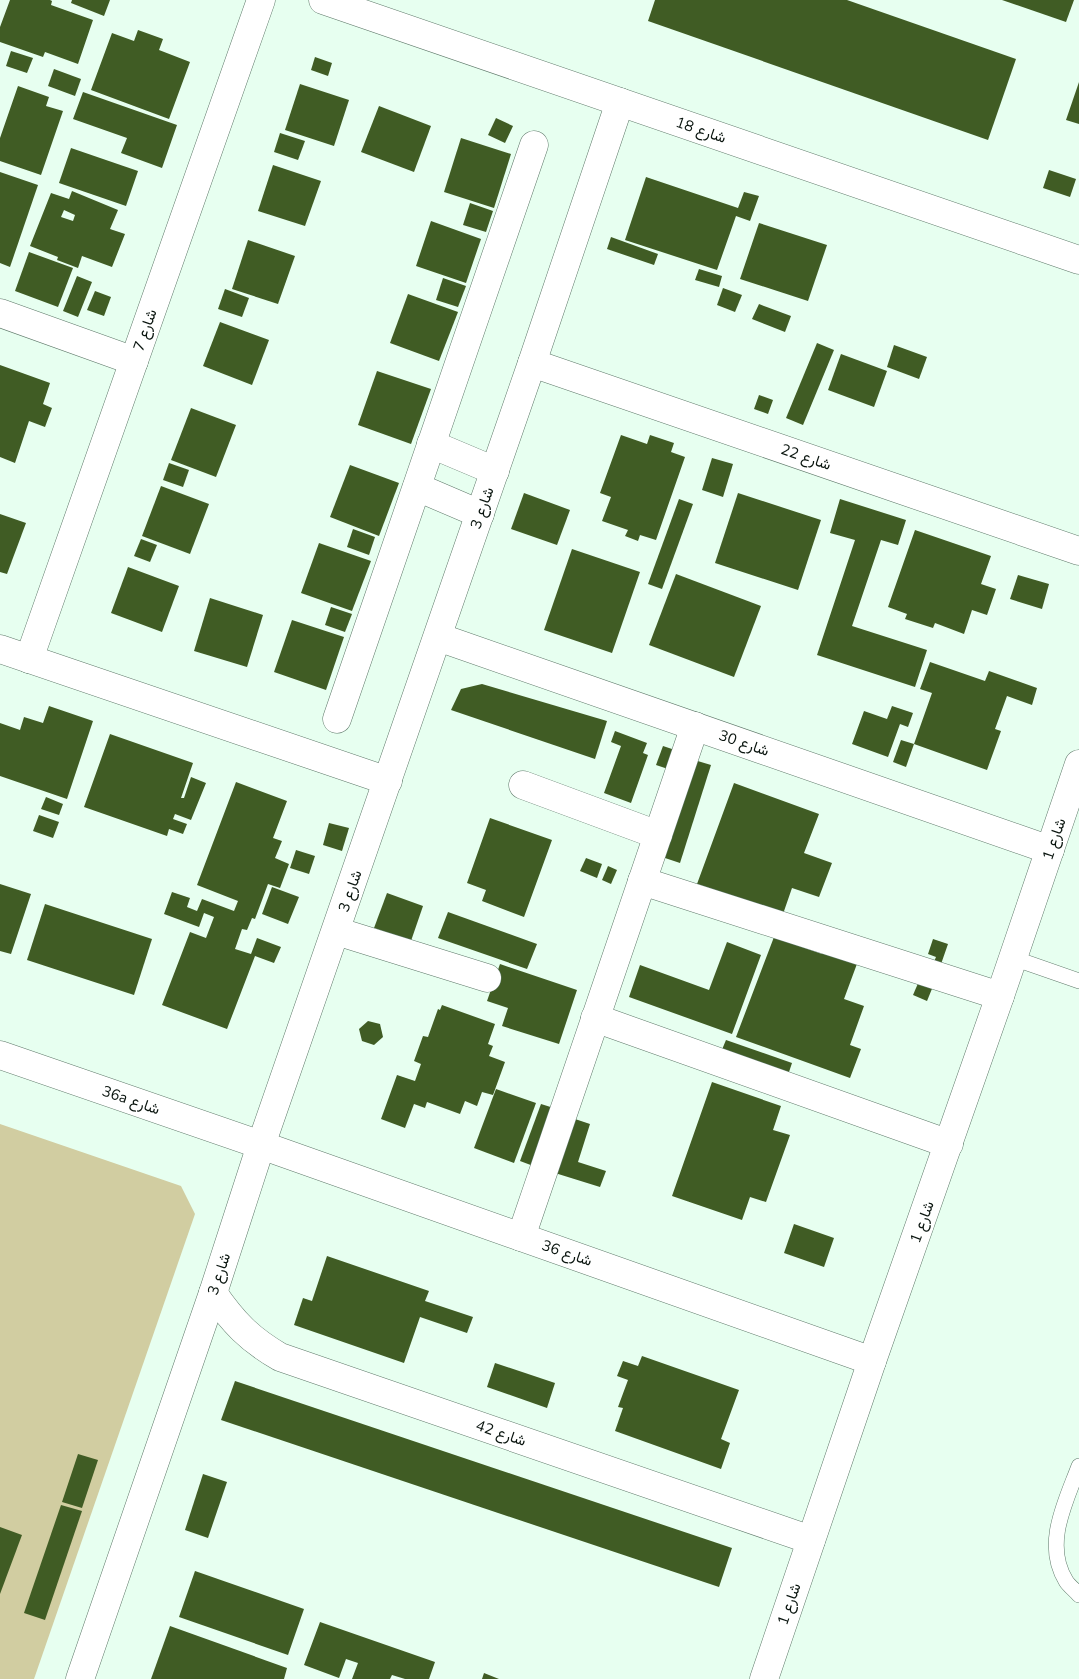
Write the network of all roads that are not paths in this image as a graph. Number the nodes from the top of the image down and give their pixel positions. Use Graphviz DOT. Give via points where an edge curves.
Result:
graph roads {
  1 [pos="261,0"];
  2 [pos="323,0"];
  3 [pos="620,102"];
  4 [pos="534,145"];
  5 [pos="1079,260"];
  6 [pos="0,314"];
  7 [pos="134,362"];
  8 [pos="532,363"];
  9 [pos="431,444"];
  10 [pos="495,471"];
  11 [pos="416,487"];
  12 [pos="480,514"];
  13 [pos="1079,551"];
  14 [pos="438,637"];
  15 [pos="0,649"];
  16 [pos="29,659"];
  17 [pos="337,719"];
  18 [pos="695,726"];
  19 [pos="1079,764"];
  20 [pos="388,781"];
  21 [pos="523,785"];
  22 [pos="658,835"];
  23 [pos="1050,850"];
  24 [pos="642,880"];
  25 [pos="336,931"];
  26 [pos="1013,958"];
  27 [pos="487,978"];
  28 [pos="1079,981"];
  29 [pos="1000,996"];
  30 [pos="595,1018"];
  31 [pos="0,1056"];
  32 [pos="949,1144"];
  33 [pos="261,1145"];
  34 [pos="521,1237"];
  35 [pos="213,1292"];
  36 [pos="872,1361"];
  37 [pos="1079,1466"];
  38 [pos="811,1540"];
  39 [pos="1079,1595"];
  40 [pos="80,1679"];
  41 [pos="764,1679"];
  1 -- 7 [label="street, شارع 7"];
  2 -- 3 [label="street, شارع 18"];
  3 -- 5 [label="street, شارع 18"];
  3 -- 8 [label="street, شارع 3"];
  4 -- 9 [label="street"];
  6 -- 7 [label="street"];
  7 -- 16 [label="street, شارع 7"];
  8 -- 10 [label="street, شارع 3"];
  8 -- 13 [label="street, شارع 22"];
  9 -- 10 [label="street"];
  9 -- 11 [label="street"];
  10 -- 12 [label="street, شارع 3"];
  11 -- 12 [label="street"];
  11 -- 17 [label="street"];
  12 -- 14 [label="street, شارع 3"];
  14 -- 18 [label="street, شارع 30"];
  14 -- 20 [label="street, شارع 3"];
  15 -- 16 [label="street"];
  16 -- 20 [label="street"];
  18 -- 22 [label="street"];
  18 -- 23 [label="street, شارع 30"];
  19 -- 23 [label="street, شارع 1"];
  20 -- 25 [label="street, شارع 3"];
  21 -- 22 [label="street"];
  22 -- 24 [label="street"];
  23 -- 26 [label="street, شارع 1"];
  24 -- 29 [label="street"];
  24 -- 30 [label="street"];
  25 -- 27 [label="street"];
  25 -- 33 [label="street, شارع 3"];
  26 -- 28 [label="lane"];
  26 -- 29 [label="street, شارع 1"];
  29 -- 32 [label="street, شارع 1"];
  30 -- 32 [label="street"];
  30 -- 34 [label="street"];
  31 -- 33 [label="street, 36a شارع"];
  32 -- 36 [label="street, شارع 1"];
  33 -- 34 [label="street, شارع 36"];
  33 -- 35 [label="street, شارع 3"];
  34 -- 36 [label="street, شارع 36"];
  35 -- 38 [label="street, شارع 42" via="243,1332 280,1357"];
  35 -- 40 [label="street, شارع 3"];
  36 -- 38 [label="street, شارع 1"];
  37 -- 39 [label="lane" via="1056,1540 1060,1568 1066,1581"];
  38 -- 41 [label="street, شارع 1"];
}
